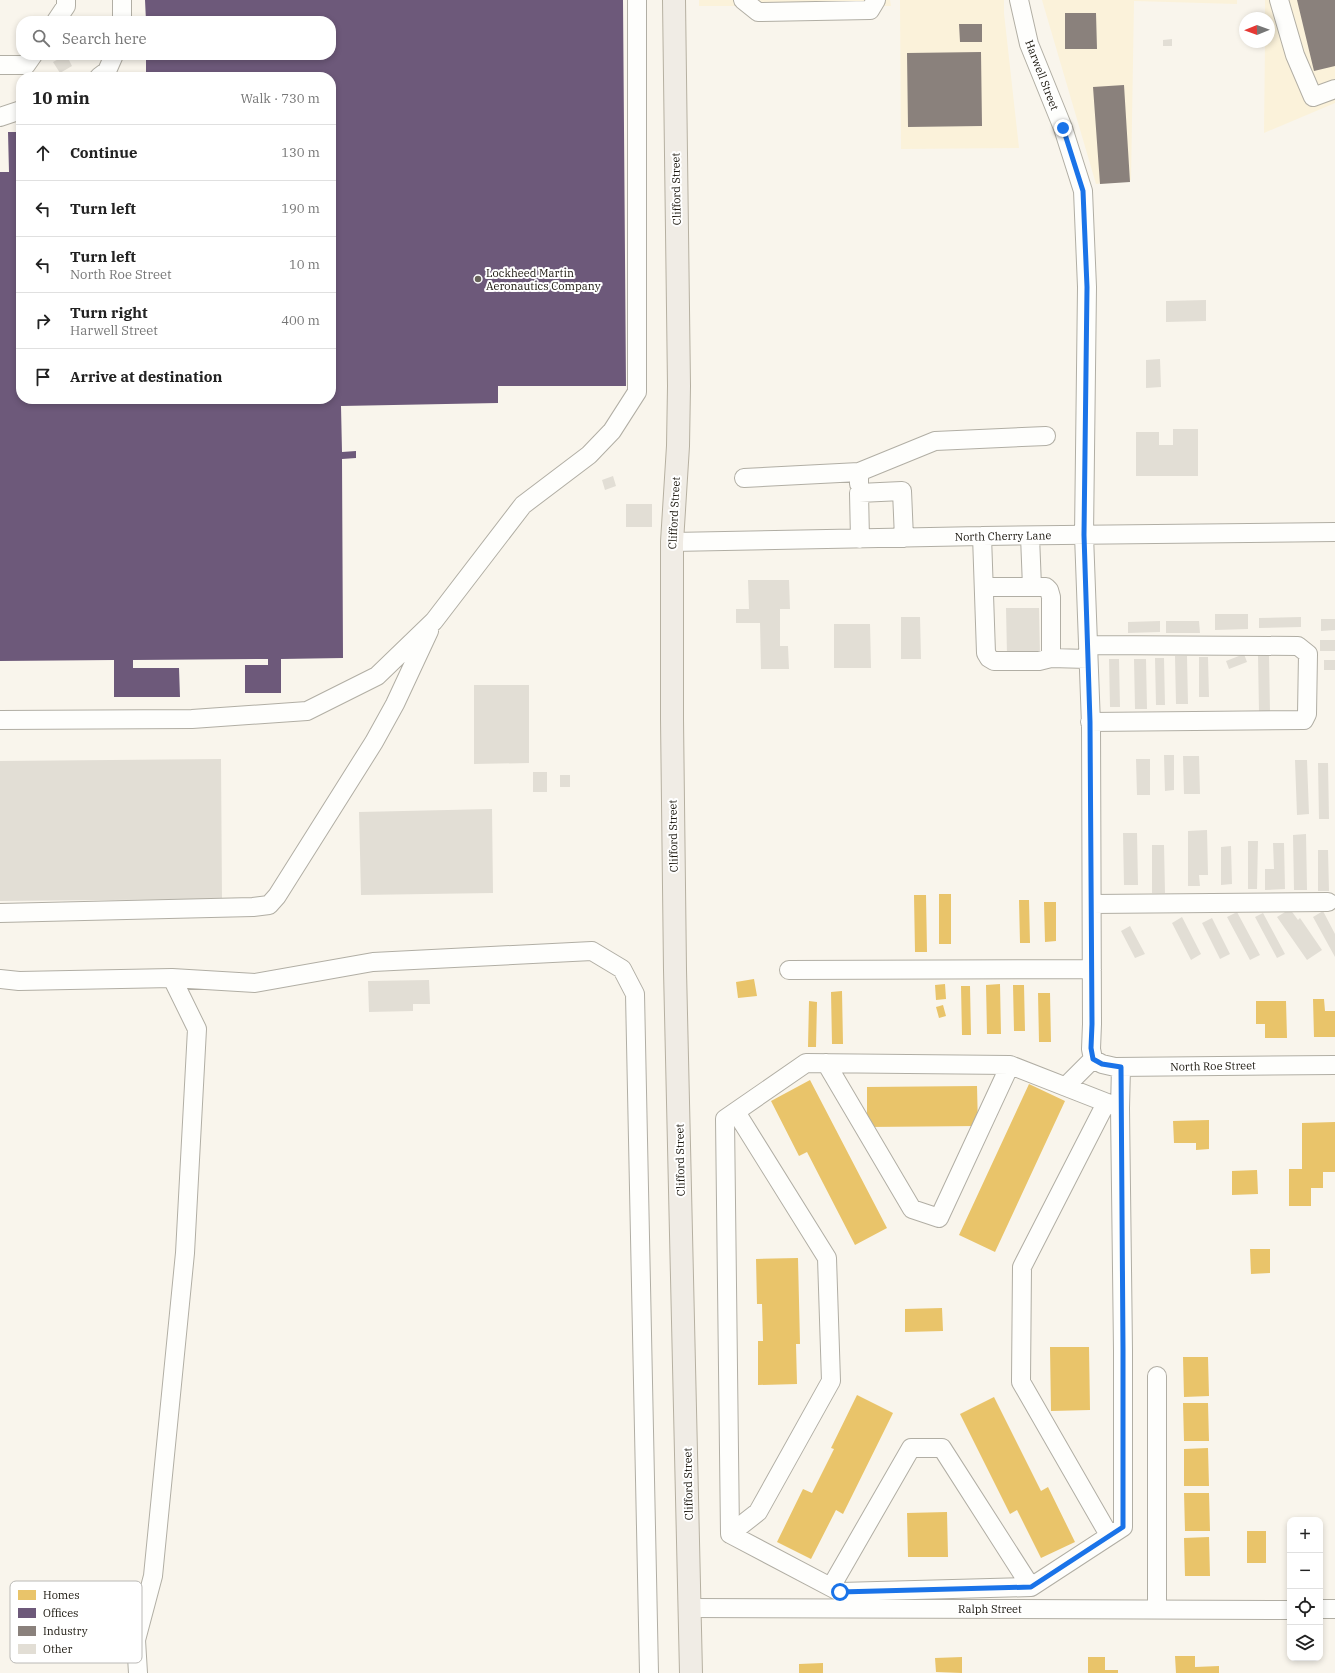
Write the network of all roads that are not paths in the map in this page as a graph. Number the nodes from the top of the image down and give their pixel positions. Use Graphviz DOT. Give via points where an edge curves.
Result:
graph roads {
  1 [pos="66,0"];
  2 [pos="122,0"];
  3 [pos="637,0"];
  4 [pos="674,0"];
  5 [pos="743,0"];
  6 [pos="876,0"];
  7 [pos="1019,0"];
  8 [pos="1279,0"];
  9 [pos="59,16"];
  10 [pos="122,16"];
  11 [pos="30,60"];
  12 [pos="112,60"];
  13 [pos="0,65"];
  14 [pos="106,72"];
  15 [pos="1335,89"];
  16 [pos="16,112"];
  17 [pos="0,117"];
  18 [pos="1046,436"];
  19 [pos="859,472"];
  20 [pos="744,478"];
  21 [pos="859,493"];
  22 [pos="1335,532"];
  23 [pos="1084,535"];
  24 [pos="982,536"];
  25 [pos="1030,536"];
  26 [pos="860,538"];
  27 [pos="904,538"];
  28 [pos="672,542"];
  29 [pos="984,587"];
  30 [pos="1032,587"];
  31 [pos="434,621"];
  32 [pos="1088,652"];
  33 [pos="1051,658"];
  34 [pos="0,720"];
  35 [pos="1090,722"];
  36 [pos="1328,902"];
  37 [pos="1092,904"];
  38 [pos="0,913"];
  39 [pos="1092,969"];
  40 [pos="789,970"];
  41 [pos="172,978"];
  42 [pos="0,979"];
  43 [pos="1093,1059"];
  44 [pos="826,1063"];
  45 [pos="1010,1065"];
  46 [pos="1335,1065"];
  47 [pos="1121,1067"];
  48 [pos="1066,1086"];
  49 [pos="1113,1106"];
  50 [pos="736,1112"];
  51 [pos="1157,1376"];
  52 [pos="730,1534"];
  53 [pos="1109,1535"];
  54 [pos="1031,1587"];
  55 [pos="1007,1588"];
  56 [pos="837,1596"];
  57 [pos="690,1608"];
  58 [pos="1009,1609"];
  59 [pos="1157,1609"];
  60 [pos="1323,1609"];
  61 [pos="1335,1609"];
  62 [pos="1287,1610"];
  63 [pos="142,1617"];
  64 [pos="137,1663"];
  65 [pos="138,1673"];
  66 [pos="649,1673"];
  67 [pos="691,1673"];
  1 -- 9 [label="street" via="66,6"];
  2 -- 10 [label="street"];
  3 -- 31 [label="street" via="637,392 612,431 589,455 523,505"];
  4 -- 28 [label="main road, Clifford Street" via="679,386"];
  5 -- 6 [label="street" via="758,12 870,10"];
  7 -- 23 [label="street, Harwell Street" via="1029,44 1063,128 1083,191 1087,287"];
  8 -- 15 [label="street" via="1295,55 1313,97"];
  11 -- 13 [label="street" via="26,65"];
  12 -- 14 [label="street"];
  16 -- 17 [label="street"];
  18 -- 19 [label="street" via="935,442"];
  19 -- 20 [label="street"];
  19 -- 21 [label="street"];
  21 -- 26 [label="street"];
  21 -- 27 [label="street" via="902,491"];
  22 -- 23 [label="street, North Cherry Lane"];
  23 -- 25 [label="street, North Cherry Lane"];
  23 -- 32 [label="street, Harwell Street"];
  24 -- 25 [label="street, North Cherry Lane"];
  24 -- 27 [label="street, North Cherry Lane"];
  24 -- 29 [label="street"];
  25 -- 30 [label="street"];
  26 -- 27 [label="street, North Cherry Lane"];
  26 -- 28 [label="street, North Cherry Lane"];
  28 -- 57 [label="main road, Clifford Street" via="676,978"];
  29 -- 30 [label="street"];
  29 -- 33 [label="street" via="986,653 989,658 994,661 1039,662"];
  30 -- 33 [label="street" via="1046,587 1051,597"];
  31 -- 34 [label="street" via="377,676 307,711 192,719"];
  31 -- 38 [label="street" via="374,742 269,905"];
  32 -- 33 [label="street"];
  32 -- 35 [label="street, Harwell Street"];
  32 -- 35 [label="street" via="1298,646 1308,654 1307,714 1304,720"];
  35 -- 37 [label="street, Harwell Street"];
  36 -- 37 [label="street"];
  37 -- 39 [label="street, Harwell Street"];
  39 -- 40 [label="street"];
  39 -- 43 [label="street, Harwell Street"];
  41 -- 42 [label="street" via="19,981"];
  41 -- 63 [label="street" via="198,1029 185,1253 153,1576"];
  41 -- 66 [label="street" via="255,983 373,962 592,951 622,969 634,994"];
  43 -- 47 [label="street, North Roe Street" via="1102,1064"];
  43 -- 48 [label="street"];
  44 -- 45 [label="street"];
  44 -- 45 [label="street" via="912,1209 939,1218"];
  44 -- 50 [label="street" via="806,1062"];
  45 -- 48 [label="street"];
  46 -- 47 [label="street, North Roe Street"];
  47 -- 49 [label="street"];
  48 -- 49 [label="street"];
  49 -- 53 [label="street" via="1123,1350 1123,1527"];
  49 -- 53 [label="street" via="1022,1267 1021,1382"];
  50 -- 52 [label="street" via="725,1119"];
  50 -- 52 [label="street" via="827,1258 830,1382 758,1512"];
  51 -- 59 [label="street"];
  52 -- 56 [label="street"];
  53 -- 54 [label="street"];
  54 -- 55 [label="street"];
  54 -- 56 [label="street" via="942,1448 911,1448"];
  55 -- 56 [label="street"];
  55 -- 58 [label="street"];
  56 -- 57 [label="street, Ralph Street"];
  56 -- 58 [label="street, Ralph Street"];
  57 -- 67 [label="main road, Clifford Street"];
  58 -- 59 [label="street, Ralph Street"];
  59 -- 62 [label="street, Ralph Street"];
  60 -- 61 [label="street"];
  64 -- 65 [label="street"];
}
